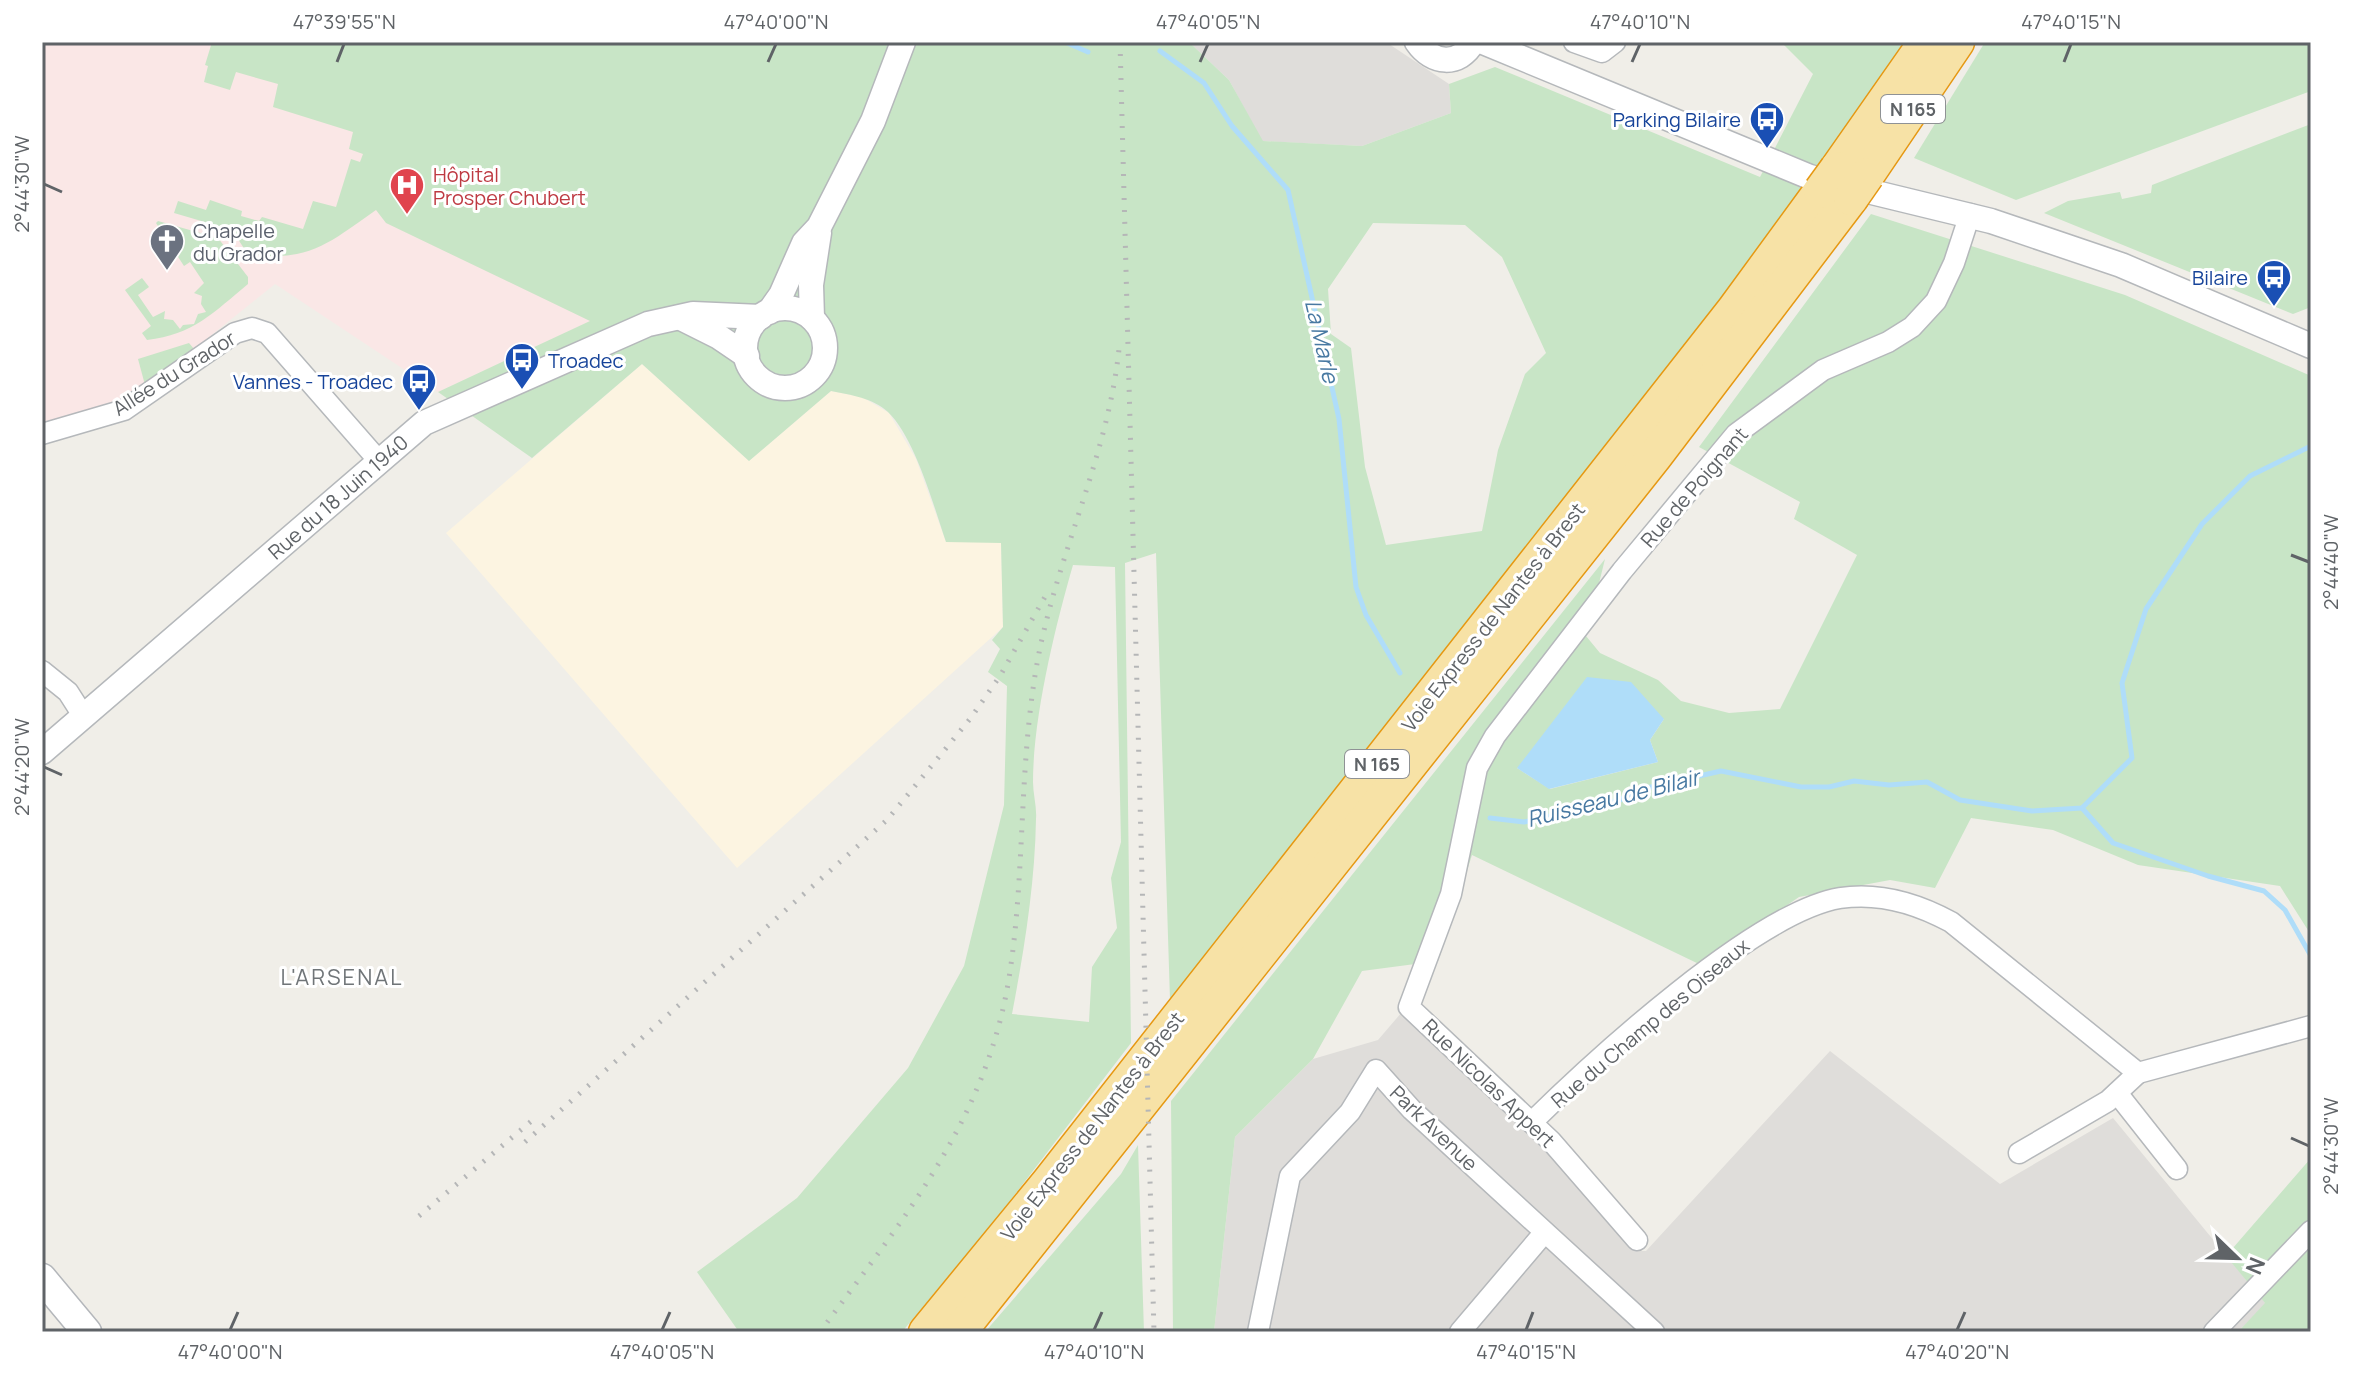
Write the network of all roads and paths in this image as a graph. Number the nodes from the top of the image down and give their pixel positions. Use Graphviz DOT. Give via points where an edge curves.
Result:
graph roads {
  1 [pos="903,42"];
  2 [pos="1417,42"];
  3 [pos="1473,42"];
  4 [pos="1483,42"];
  5 [pos="1574,42"];
  6 [pos="1615,42"];
  7 [pos="1926,42"];
  8 [pos="1957,42"];
  9 [pos="1844,183"];
  10 [pos="1970,214"];
  11 [pos="819,227"];
  12 [pos="765,314"];
  13 [pos="681,318"];
  14 [pos="812,318"];
  15 [pos="2311,328"];
  16 [pos="2278,331"];
  17 [pos="2311,346"];
  18 [pos="747,356"];
  19 [pos="42,434"];
  20 [pos="379,461"];
  21 [pos="42,671"];
  22 [pos="84,717"];
  23 [pos="42,752"];
  24 [pos="1477,768"];
  25 [pos="2311,1026"];
  26 [pos="2138,1073"];
  27 [pos="2117,1093"];
  28 [pos="1532,1122"];
  29 [pos="2019,1153"];
  30 [pos="2177,1169"];
  31 [pos="2311,1231"];
  32 [pos="1544,1233"];
  33 [pos="1637,1240"];
  34 [pos="42,1278"];
  35 [pos="87,1332"];
  36 [pos="926,1332"];
  37 [pos="959,1332"];
  38 [pos="1258,1332"];
  39 [pos="1460,1332"];
  40 [pos="1654,1332"];
  41 [pos="2214,1332"];
  1 -- 11 [label="street" via="873,121"];
  2 -- 3 [label="street" via="1425,54 1441,61 1457,59"];
  4 -- 10 [label="street" via="1810,177"];
  5 -- 6 [label="street" via="1602,52"];
  7 -- 9 [label="highway, Voie Express de Nantes à Brest / N 165"];
  8 -- 9 [label="highway, Voie Express de Nantes à Brest / N 165"];
  9 -- 36 [label="highway, Voie Express de Nantes à Brest / N 165" via="1734,310"];
  9 -- 37 [label="highway, Voie Express de Nantes à Brest / N 165" via="1645,469"];
  10 -- 16 [label="street" via="2121,265"];
  10 -- 24 [label="street, Rue de Poignant" via="1936,301 1912,327 1823,370 1736,434 1568,640"];
  11 -- 12 [label="street" via="804,243 781,295"];
  11 -- 14 [label="street"];
  12 -- 13 [label="street, Rue du 18 Juin 1940"];
  12 -- 14 [label="street" via="791,308"];
  12 -- 18 [label="street" via="747,335"];
  13 -- 18 [label="street"];
  13 -- 20 [label="street, Rue du 18 Juin 1940" via="648,324 447,410"];
  14 -- 18 [label="street" via="825,348 822,365 812,378 789,387 765,383 754,374"];
  15 -- 16 [label="street"];
  16 -- 17 [label="street"];
  19 -- 20 [label="street, Allée du Grador" via="119,412 235,333 261,330"];
  20 -- 22 [label="street, Rue du 18 Juin 1940"];
  21 -- 22 [label="street" via="68,692"];
  22 -- 23 [label="street, Rue du 18 Juin 1940"];
  24 -- 28 [label="street, Rue Nicolas Appert" via="1451,894 1409,1007"];
  25 -- 26 [label="street"];
  26 -- 27 [label="street"];
  26 -- 28 [label="street, Rue du Champ des Oiseaux" via="1951,922 1925,908 1884,898 1840,898 1743,943"];
  27 -- 29 [label="street"];
  27 -- 30 [label="street"];
  28 -- 33 [label="street, Rue Nicolas Appert"];
  31 -- 41 [label="street"];
  32 -- 38 [label="street, Park Avenue" via="1376,1070 1350,1112 1290,1176"];
  32 -- 39 [label="street"];
  32 -- 40 [label="street, Park Avenue"];
  34 -- 35 [label="main road"];
}
